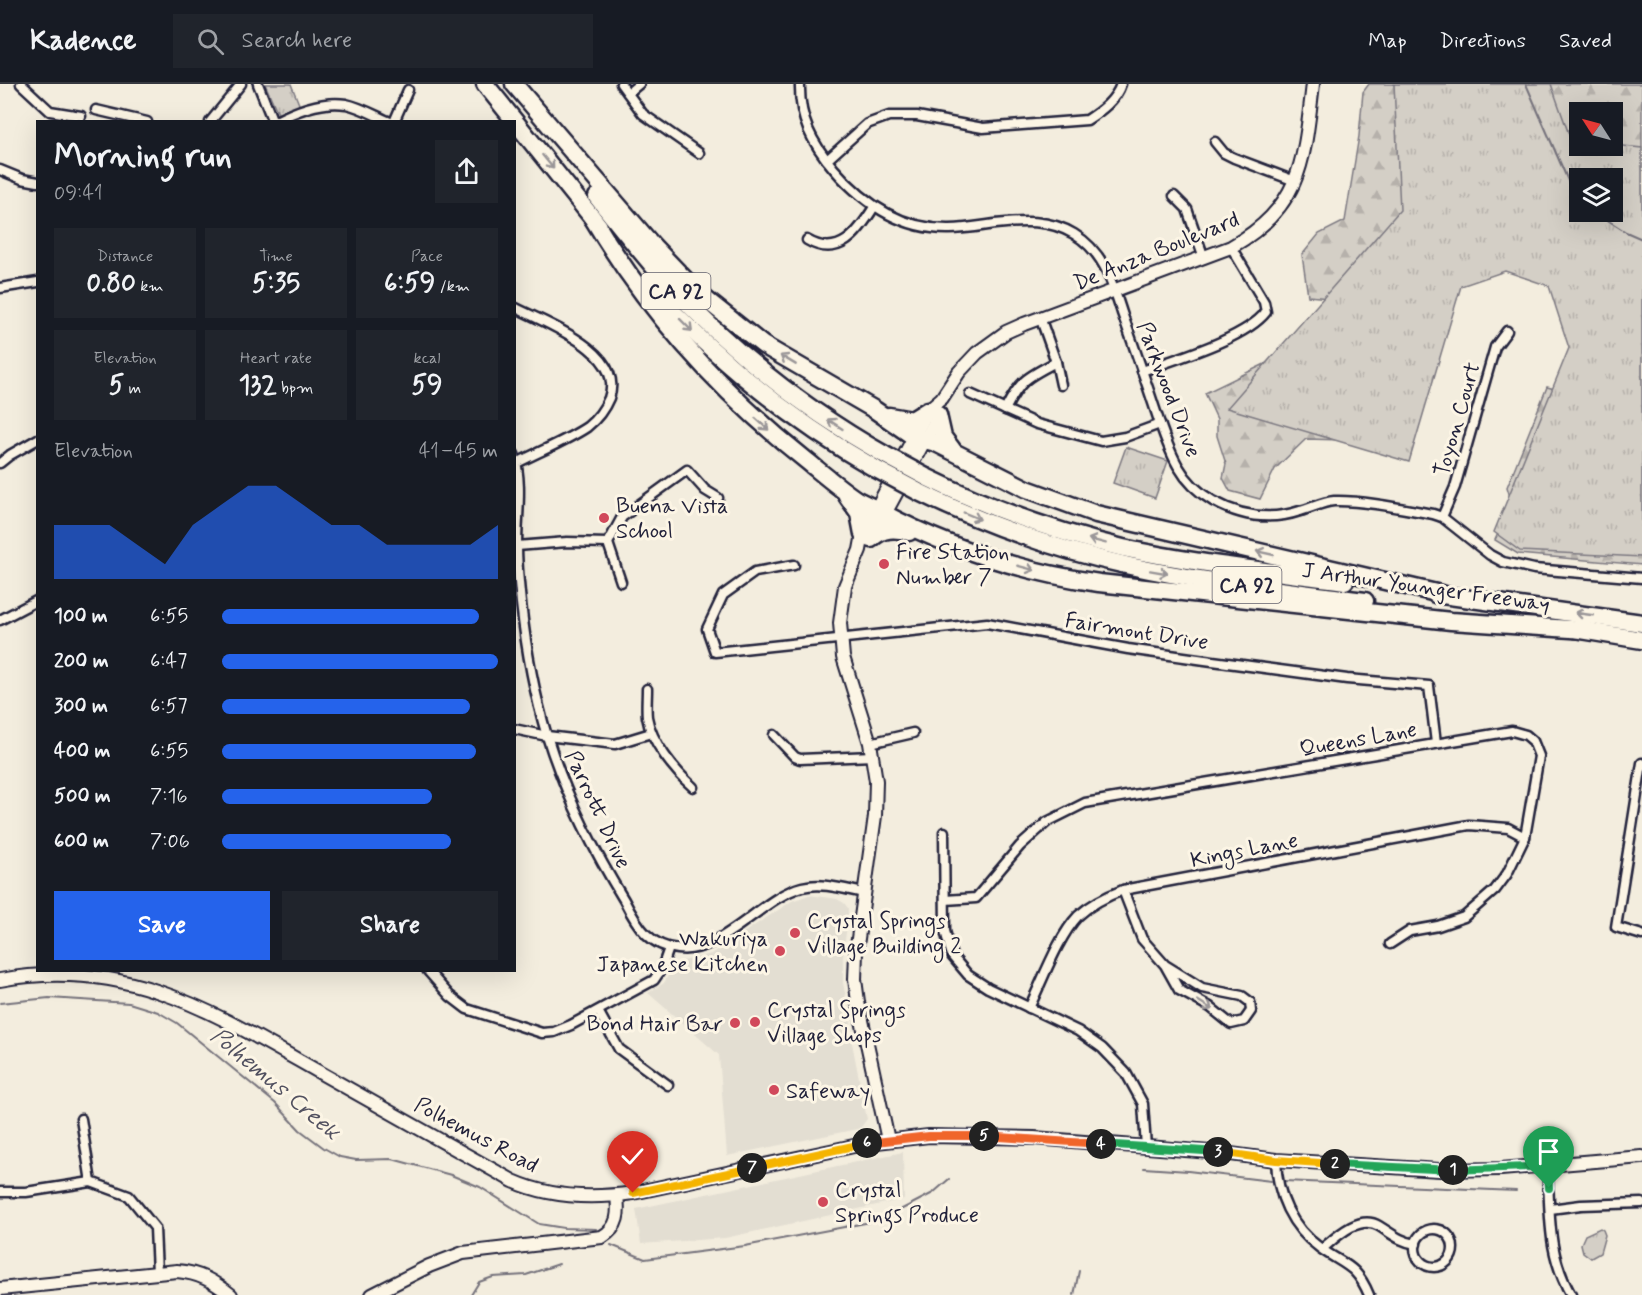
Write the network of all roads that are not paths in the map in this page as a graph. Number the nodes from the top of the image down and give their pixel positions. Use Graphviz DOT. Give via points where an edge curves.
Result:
graph roads {
  1 [pos="21,84"];
  2 [pos="239,84"];
  3 [pos="258,84"];
  4 [pos="485,84"];
  5 [pos="506,84"];
  6 [pos="514,84"];
  7 [pos="621,84"];
  8 [pos="639,84"];
  9 [pos="800,84"];
  10 [pos="1122,84"];
  11 [pos="1312,84"];
  12 [pos="408,90"];
  13 [pos="628,93"];
  14 [pos="96,110"];
  15 [pos="81,116"];
  16 [pos="138,120"];
  17 [pos="212,120"];
  18 [pos="272,120"];
  19 [pos="278,120"];
  20 [pos="387,120"];
  21 [pos="393,120"];
  22 [pos="514,120"];
  23 [pos="516,123"];
  24 [pos="1215,142"];
  25 [pos="699,153"];
  26 [pos="827,160"];
  27 [pos="0,170"];
  28 [pos="1295,181"];
  29 [pos="36,182"];
  30 [pos="1174,196"];
  31 [pos="874,207"];
  32 [pos="592,217"];
  33 [pos="807,240"];
  34 [pos="1231,247"];
  35 [pos="1204,258"];
  36 [pos="36,282"];
  37 [pos="0,288"];
  38 [pos="1114,290"];
  39 [pos="516,308"];
  40 [pos="1041,317"];
  41 [pos="1507,332"];
  42 [pos="1056,362"];
  43 [pos="1142,371"];
  44 [pos="1060,384"];
  45 [pos="970,394"];
  46 [pos="875,410"];
  47 [pos="1005,410"];
  48 [pos="933,412"];
  49 [pos="1160,424"];
  50 [pos="920,438"];
  51 [pos="36,440"];
  52 [pos="963,457"];
  53 [pos="516,459"];
  54 [pos="881,462"];
  55 [pos="0,463"];
  56 [pos="922,484"];
  57 [pos="839,487"];
  58 [pos="718,498"];
  59 [pos="881,511"];
  60 [pos="1442,517"];
  61 [pos="930,537"];
  62 [pos="865,541"];
  63 [pos="608,543"];
  64 [pos="517,546"];
  65 [pos="794,565"];
  66 [pos="1642,578"];
  67 [pos="621,582"];
  68 [pos="1445,595"];
  69 [pos="36,601"];
  70 [pos="0,620"];
  71 [pos="1642,623"];
  72 [pos="1586,630"];
  73 [pos="840,639"];
  74 [pos="1642,640"];
  75 [pos="647,689"];
  76 [pos="516,729"];
  77 [pos="651,733"];
  78 [pos="914,733"];
  79 [pos="774,735"];
  80 [pos="547,736"];
  81 [pos="870,743"];
  82 [pos="1436,743"];
  83 [pos="873,756"];
  84 [pos="1642,764"];
  85 [pos="693,787"];
  86 [pos="944,832"];
  87 [pos="1525,837"];
  88 [pos="1123,890"];
  89 [pos="864,892"];
  90 [pos="945,900"];
  91 [pos="1642,935"];
  92 [pos="1390,944"];
  93 [pos="669,948"];
  94 [pos="1165,965"];
  95 [pos="429,972"];
  96 [pos="0,980"];
  97 [pos="1029,1008"];
  98 [pos="598,1011"];
  99 [pos="668,1085"];
  100 [pos="81,1119"];
  101 [pos="888,1140"];
  102 [pos="1146,1147"];
  103 [pos="1642,1157"];
  104 [pos="1276,1160"];
  105 [pos="1548,1166"];
  106 [pos="91,1182"];
  107 [pos="0,1192"];
  108 [pos="617,1196"];
  109 [pos="1642,1203"];
  110 [pos="1550,1209"];
  111 [pos="1416,1244"];
  112 [pos="1322,1249"];
  113 [pos="157,1273"];
  114 [pos="0,1289"];
  115 [pos="231,1295"];
  116 [pos="372,1295"];
  117 [pos="1369,1295"];
  118 [pos="1571,1295"];
  1 -- 15 [label="street" via="51,111"];
  2 -- 17 [label="street"];
  3 -- 18 [label="street"];
  4 -- 22 [label="highway, J Arthur Younger Freeway / CA 92, one-way"];
  54 -- 5 [label="highway, J Arthur Younger Freeway / CA 92, one-way" via="780,385 703,318 645,256"];
  46 -- 6 [label="highway, one-way" via="764,345 694,290"];
  7 -- 13 [label="street"];
  8 -- 13 [label="street"];
  9 -- 26 [label="street, Parkwood Drive" via="799,104 810,135"];
  10 -- 26 [label="street" via="1113,99 1087,120 983,128 917,116 889,116 867,124"];
  11 -- 28 [label="street, De Anza Boulevard" via="1306,147"];
  12 -- 21 [label="street"];
  13 -- 25 [label="street" via="643,114"];
  14 -- 16 [label="street"];
  19 -- 20 [label="street" via="326,104 346,104"];
  23 -- 32 [label="highway, J Arthur Younger Freeway / CA 92, one-way"];
  24 -- 28 [label="street" via="1233,158"];
  26 -- 31 [label="street, Parkwood Drive"];
  27 -- 29 [label="street"];
  28 -- 34 [label="street, De Anza Boulevard" via="1280,208 1252,236"];
  30 -- 35 [label="street" via="1187,209"];
  31 -- 33 [label="street" via="858,230 841,244 820,246"];
  31 -- 38 [label="street, Parkwood Drive" via="916,226 936,229 1030,221 1058,227 1094,250"];
  32 -- 54 [label="highway, J Arthur Younger Freeway / CA 92, one-way" via="664,302 732,368 799,420"];
  32 -- 57 [label="highway, one-way" via="627,274 693,356 758,420"];
  34 -- 35 [label="street, De Anza Boulevard"];
  34 -- 43 [label="street" via="1266,312 1258,321 1224,340"];
  35 -- 38 [label="street, De Anza Boulevard"];
  36 -- 37 [label="street"];
  38 -- 40 [label="street, De Anza Boulevard"];
  38 -- 43 [label="street, Parkwood Drive"];
  39 -- 53 [label="street" via="584,344 608,367 611,381 605,408 597,418 586,427"];
  40 -- 42 [label="street"];
  40 -- 48 [label="street, De Anza Boulevard" via="1006,332 983,348 964,366"];
  41 -- 60 [label="street, Toyon Court" via="1495,347 1455,488"];
  42 -- 44 [label="street"];
  42 -- 47 [label="street" via="1020,384"];
  43 -- 49 [label="street, Parkwood Drive"];
  45 -- 47 [label="street"];
  46 -- 48 [label="highway" via="908,420"];
  46 -- 50 [label="highway"];
  47 -- 49 [label="street" via="1037,424 1101,441"];
  48 -- 50 [label="street, De Anza Boulevard"];
  48 -- 52 [label="highway" via="944,439"];
  49 -- 60 [label="street, Parkwood Drive" via="1188,480 1210,499 1233,510 1279,516 1324,502 1342,501"];
  50 -- 52 [label="highway"];
  50 -- 59 [label="street, De Anza Boulevard"];
  51 -- 55 [label="street"];
  68 -- 52 [label="highway, one-way" via="1104,516 1039,494"];
  53 -- 64 [label="street, Parrott Drive"];
  54 -- 56 [label="highway, J Arthur Younger Freeway / CA 92, bridge"];
  68 -- 56 [label="highway, J Arthur Younger Freeway / CA 92, one-way" via="1124,548"];
  56 -- 72 [label="highway, J Arthur Younger Freeway / CA 92, one-way" via="967,514 1022,536 1130,566"];
  57 -- 59 [label="highway"];
  57 -- 62 [label="highway" via="859,513"];
  58 -- 63 [label="street" via="687,470 622,517"];
  59 -- 61 [label="highway"];
  59 -- 62 [label="street, De Anza Boulevard"];
  60 -- 66 [label="street, Parkwood Drive" via="1503,562 1534,569"];
  61 -- 62 [label="highway" via="894,529"];
  61 -- 72 [label="highway, one-way" via="994,560 1100,583 1451,621"];
  62 -- 73 [label="street, De Anza Boulevard" via="842,596"];
  63 -- 64 [label="street"];
  63 -- 67 [label="street"];
  64 -- 80 [label="street, Parrott Drive" via="530,667"];
  65 -- 73 [label="street, Fairmont Drive" via="755,572 723,595 707,629 715,652"];
  71 -- 68 [label="highway, J Arthur Younger Freeway / CA 92, one-way"];
  69 -- 70 [label="street"];
  72 -- 74 [label="highway, J Arthur Younger Freeway / CA 92"];
  73 -- 81 [label="street, De Anza Boulevard"];
  73 -- 82 [label="street, Fairmont Drive" via="987,623 1183,657 1429,687"];
  75 -- 77 [label="street"];
  76 -- 80 [label="street"];
  77 -- 80 [label="street" via="615,744"];
  77 -- 85 [label="street" via="679,774"];
  78 -- 81 [label="street"];
  79 -- 83 [label="street" via="800,759"];
  80 -- 93 [label="street, Parrott Drive" via="607,873 643,931"];
  81 -- 83 [label="street, De Anza Boulevard"];
  82 -- 87 [label="street, Queens Lane" via="1512,731 1533,741 1539,756"];
  82 -- 90 [label="street, Queens Lane" via="1085,803 1047,822 1020,846 976,898"];
  83 -- 89 [label="street, De Anza Boulevard" via="876,805"];
  84 -- 91 [label="street" via="1616,927"];
  86 -- 90 [label="street"];
  87 -- 88 [label="street, Kings Lane" via="1508,828 1469,825"];
  87 -- 92 [label="street, Queens Lane" via="1495,890 1464,917 1410,931"];
  88 -- 94 [label="street" via="1142,939"];
  88 -- 97 [label="street, Kings Lane" via="1103,898 1078,916"];
  89 -- 93 [label="street" via="818,885 800,887 707,945"];
  89 -- 101 [label="street, De Anza Boulevard" via="855,952 856,992"];
  90 -- 97 [label="street" via="945,931 952,956 968,975"];
  93 -- 98 [label="street" via="654,980"];
  94 -- 94 [label="street, one-way" via="1179,990 1231,1024 1244,1021 1251,1011 1250,1002 1242,996 1202,988"];
  95 -- 98 [label="street" via="467,1009 542,1033 572,1026"];
  96 -- 108 [label="street, Polhemus Road" via="85,976 170,994 226,1020 513,1181 568,1196"];
  97 -- 102 [label="street" via="1078,1031 1102,1048 1126,1073 1143,1104"];
  98 -- 99 [label="street" via="619,1049"];
  100 -- 106 [label="street"];
  101 -- 102 [label="street, Polhemus Road" via="995,1136"];
  101 -- 108 [label="street, Polhemus Road"];
  102 -- 104 [label="street, Polhemus Road"];
  103 -- 105 [label="street, Polhemus Road"];
  104 -- 105 [label="street, Polhemus Road" via="1450,1170"];
  104 -- 112 [label="street" via="1279,1187 1287,1208 1299,1229"];
  105 -- 110 [label="street"];
  106 -- 107 [label="street"];
  106 -- 113 [label="street" via="129,1196 155,1228"];
  108 -- 116 [label="street" via="616,1223 602,1237 464,1253"];
  109 -- 110 [label="street"];
  110 -- 118 [label="street" via="1555,1260"];
  111 -- 111 [label="street" via="1416,1255 1424,1265 1440,1266 1450,1257 1452,1242 1444,1232 1427,1230"];
  111 -- 112 [label="street" via="1404,1243 1376,1224 1365,1223 1346,1229"];
  112 -- 117 [label="street" via="1355,1270"];
  113 -- 114 [label="street"];
  113 -- 115 [label="street" via="194,1273"];
}
